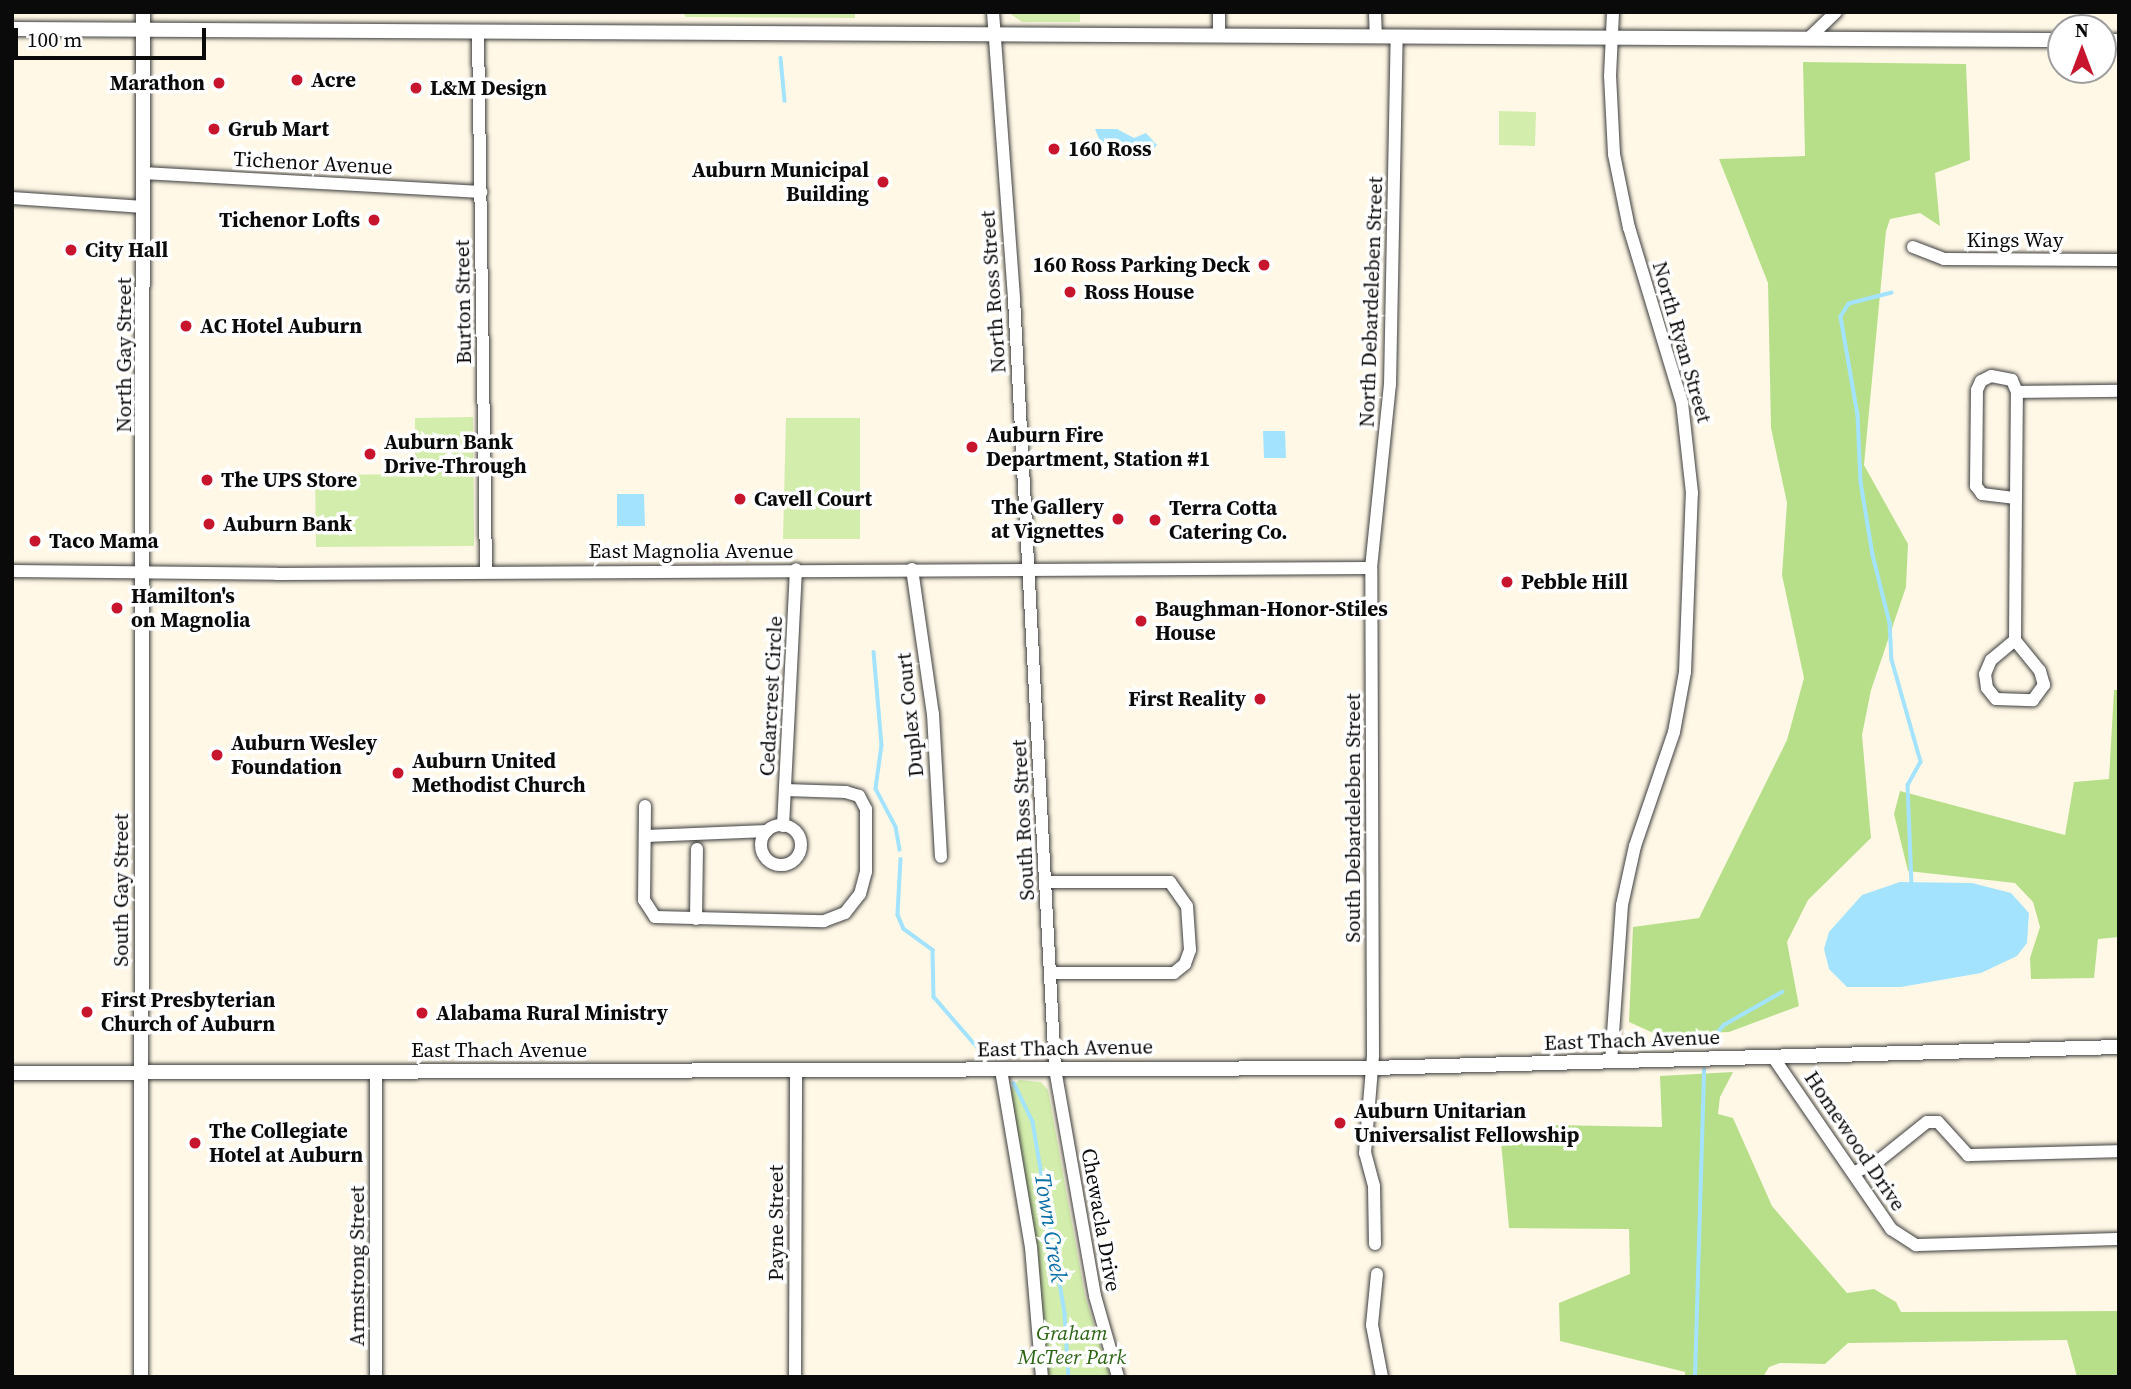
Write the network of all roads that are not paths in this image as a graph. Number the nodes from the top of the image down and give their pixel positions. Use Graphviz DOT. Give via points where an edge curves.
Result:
graph roads {
  1 [pos="143,12"];
  2 [pos="993,12"];
  3 [pos="1219,12"];
  4 [pos="1376,12"];
  5 [pos="1613,12"];
  6 [pos="1836,12"];
  7 [pos="12,29"];
  8 [pos="143,29"];
  9 [pos="478,32"];
  10 [pos="994,35"];
  11 [pos="1219,36"];
  12 [pos="1376,36"];
  13 [pos="1397,36"];
  14 [pos="1612,37"];
  15 [pos="1808,39"];
  16 [pos="2047,40"];
  17 [pos="144,173"];
  18 [pos="481,192"];
  19 [pos="12,198"];
  20 [pos="144,207"];
  21 [pos="1913,247"];
  22 [pos="2119,260"];
  23 [pos="2017,391"];
  24 [pos="2119,391"];
  25 [pos="2016,498"];
  26 [pos="1371,568"];
  27 [pos="796,569"];
  28 [pos="912,569"];
  29 [pos="1028,569"];
  30 [pos="12,571"];
  31 [pos="145,571"];
  32 [pos="486,572"];
  33 [pos="2015,640"];
  34 [pos="785,790"];
  35 [pos="645,806"];
  36 [pos="783,826"];
  37 [pos="767,831"];
  38 [pos="646,836"];
  39 [pos="697,849"];
  40 [pos="941,857"];
  41 [pos="1047,883"];
  42 [pos="696,919"];
  43 [pos="1050,973"];
  44 [pos="2119,1047"];
  45 [pos="1773,1056"];
  46 [pos="1611,1062"];
  47 [pos="1371,1068"];
  48 [pos="1055,1069"];
  49 [pos="796,1070"];
  50 [pos="1001,1070"];
  51 [pos="376,1072"];
  52 [pos="12,1073"];
  53 [pos="142,1074"];
  54 [pos="2119,1151"];
  55 [pos="1853,1173"];
  56 [pos="2119,1239"];
  57 [pos="1375,1244"];
  58 [pos="1377,1274"];
  59 [pos="141,1377"];
  60 [pos="376,1377"];
  61 [pos="795,1377"];
  62 [pos="1042,1377"];
  63 [pos="1118,1377"];
  64 [pos="1381,1377"];
  1 -- 8 [label="street, North Gay Street"];
  2 -- 10 [label="street, North Ross Street"];
  3 -- 11 [label="street"];
  4 -- 12 [label="street"];
  5 -- 14 [label="street, North Ryan Street"];
  6 -- 15 [label="street"];
  7 -- 8 [label="street"];
  8 -- 9 [label="street"];
  8 -- 17 [label="street, North Gay Street"];
  9 -- 10 [label="street"];
  9 -- 18 [label="street, Burton Street"];
  10 -- 11 [label="street"];
  10 -- 29 [label="street, North Ross Street"];
  11 -- 12 [label="street"];
  12 -- 13 [label="street"];
  13 -- 14 [label="street"];
  13 -- 26 [label="street, North Debardeleben Street" via="1390,385"];
  14 -- 15 [label="street"];
  14 -- 46 [label="street, North Ryan Street" via="1614,154 1629,228 1682,403 1692,463 1685,672 1622,905"];
  15 -- 16 [label="street"];
  17 -- 18 [label="street, Tichenor Avenue"];
  17 -- 20 [label="street, North Gay Street"];
  18 -- 32 [label="street, Burton Street"];
  19 -- 20 [label="street"];
  20 -- 31 [label="street, North Gay Street"];
  21 -- 22 [label="street, Kings Way" via="1944,260"];
  23 -- 24 [label="street"];
  23 -- 25 [label="street"];
  23 -- 25 [label="street" via="2012,380 2002,376 1981,381 1976,486 1982,494"];
  25 -- 33 [label="street"];
  26 -- 29 [label="street, East Magnolia Avenue"];
  26 -- 47 [label="street, South Debardeleben Street"];
  27 -- 28 [label="street, East Magnolia Avenue"];
  27 -- 32 [label="street, East Magnolia Avenue"];
  27 -- 34 [label="street, Cedarcrest Circle"];
  28 -- 29 [label="street, East Magnolia Avenue"];
  28 -- 40 [label="street, Duplex Court" via="933,714"];
  29 -- 41 [label="street, South Ross Street"];
  30 -- 31 [label="street, East Magnolia Avenue"];
  31 -- 32 [label="street, East Magnolia Avenue"];
  31 -- 53 [label="street, South Gay Street"];
  33 -- 33 [label="street" via="2040,671 2044,685 2033,700 1996,699 1987,688 1985,674 1991,660"];
  34 -- 36 [label="street, Cedarcrest Circle"];
  34 -- 42 [label="street" via="859,796 866,809 866,872 860,894 845,913 824,922"];
  35 -- 38 [label="street"];
  36 -- 37 [label="street"];
  36 -- 37 [label="street" via="798,835 801,847 796,858 785,864 772,863 763,853"];
  37 -- 38 [label="street"];
  38 -- 42 [label="street" via="644,900 648,913"];
  39 -- 42 [label="street"];
  41 -- 43 [label="street, South Ross Street"];
  41 -- 43 [label="street" via="1170,882 1187,906 1189,950 1185,964 1174,973"];
  43 -- 48 [label="street, South Ross Street"];
  44 -- 45 [label="street, East Thach Avenue"];
  45 -- 46 [label="street, East Thach Avenue"];
  45 -- 55 [label="street, Homewood Drive"];
  46 -- 47 [label="street, East Thach Avenue"];
  47 -- 48 [label="street, East Thach Avenue"];
  47 -- 57 [label="street, South Debardeleben Street" via="1365,1153 1374,1186"];
  48 -- 50 [label="street, East Thach Avenue"];
  48 -- 63 [label="street, Chewacla Drive" via="1095,1296"];
  49 -- 50 [label="street, East Thach Avenue"];
  49 -- 51 [label="street, East Thach Avenue"];
  49 -- 61 [label="street, Payne Street"];
  50 -- 62 [label="street" via="1031,1247"];
  51 -- 53 [label="street, East Thach Avenue"];
  51 -- 60 [label="street, Armstrong Street"];
  52 -- 53 [label="street, East Thach Avenue"];
  53 -- 59 [label="street, South Gay Street"];
  54 -- 55 [label="street" via="1968,1155 1955,1146 1938,1122 1927,1122 1877,1162"];
  55 -- 56 [label="street, Homewood Drive" via="1891,1229 1916,1245"];
  58 -- 64 [label="street" via="1372,1325"];
}
